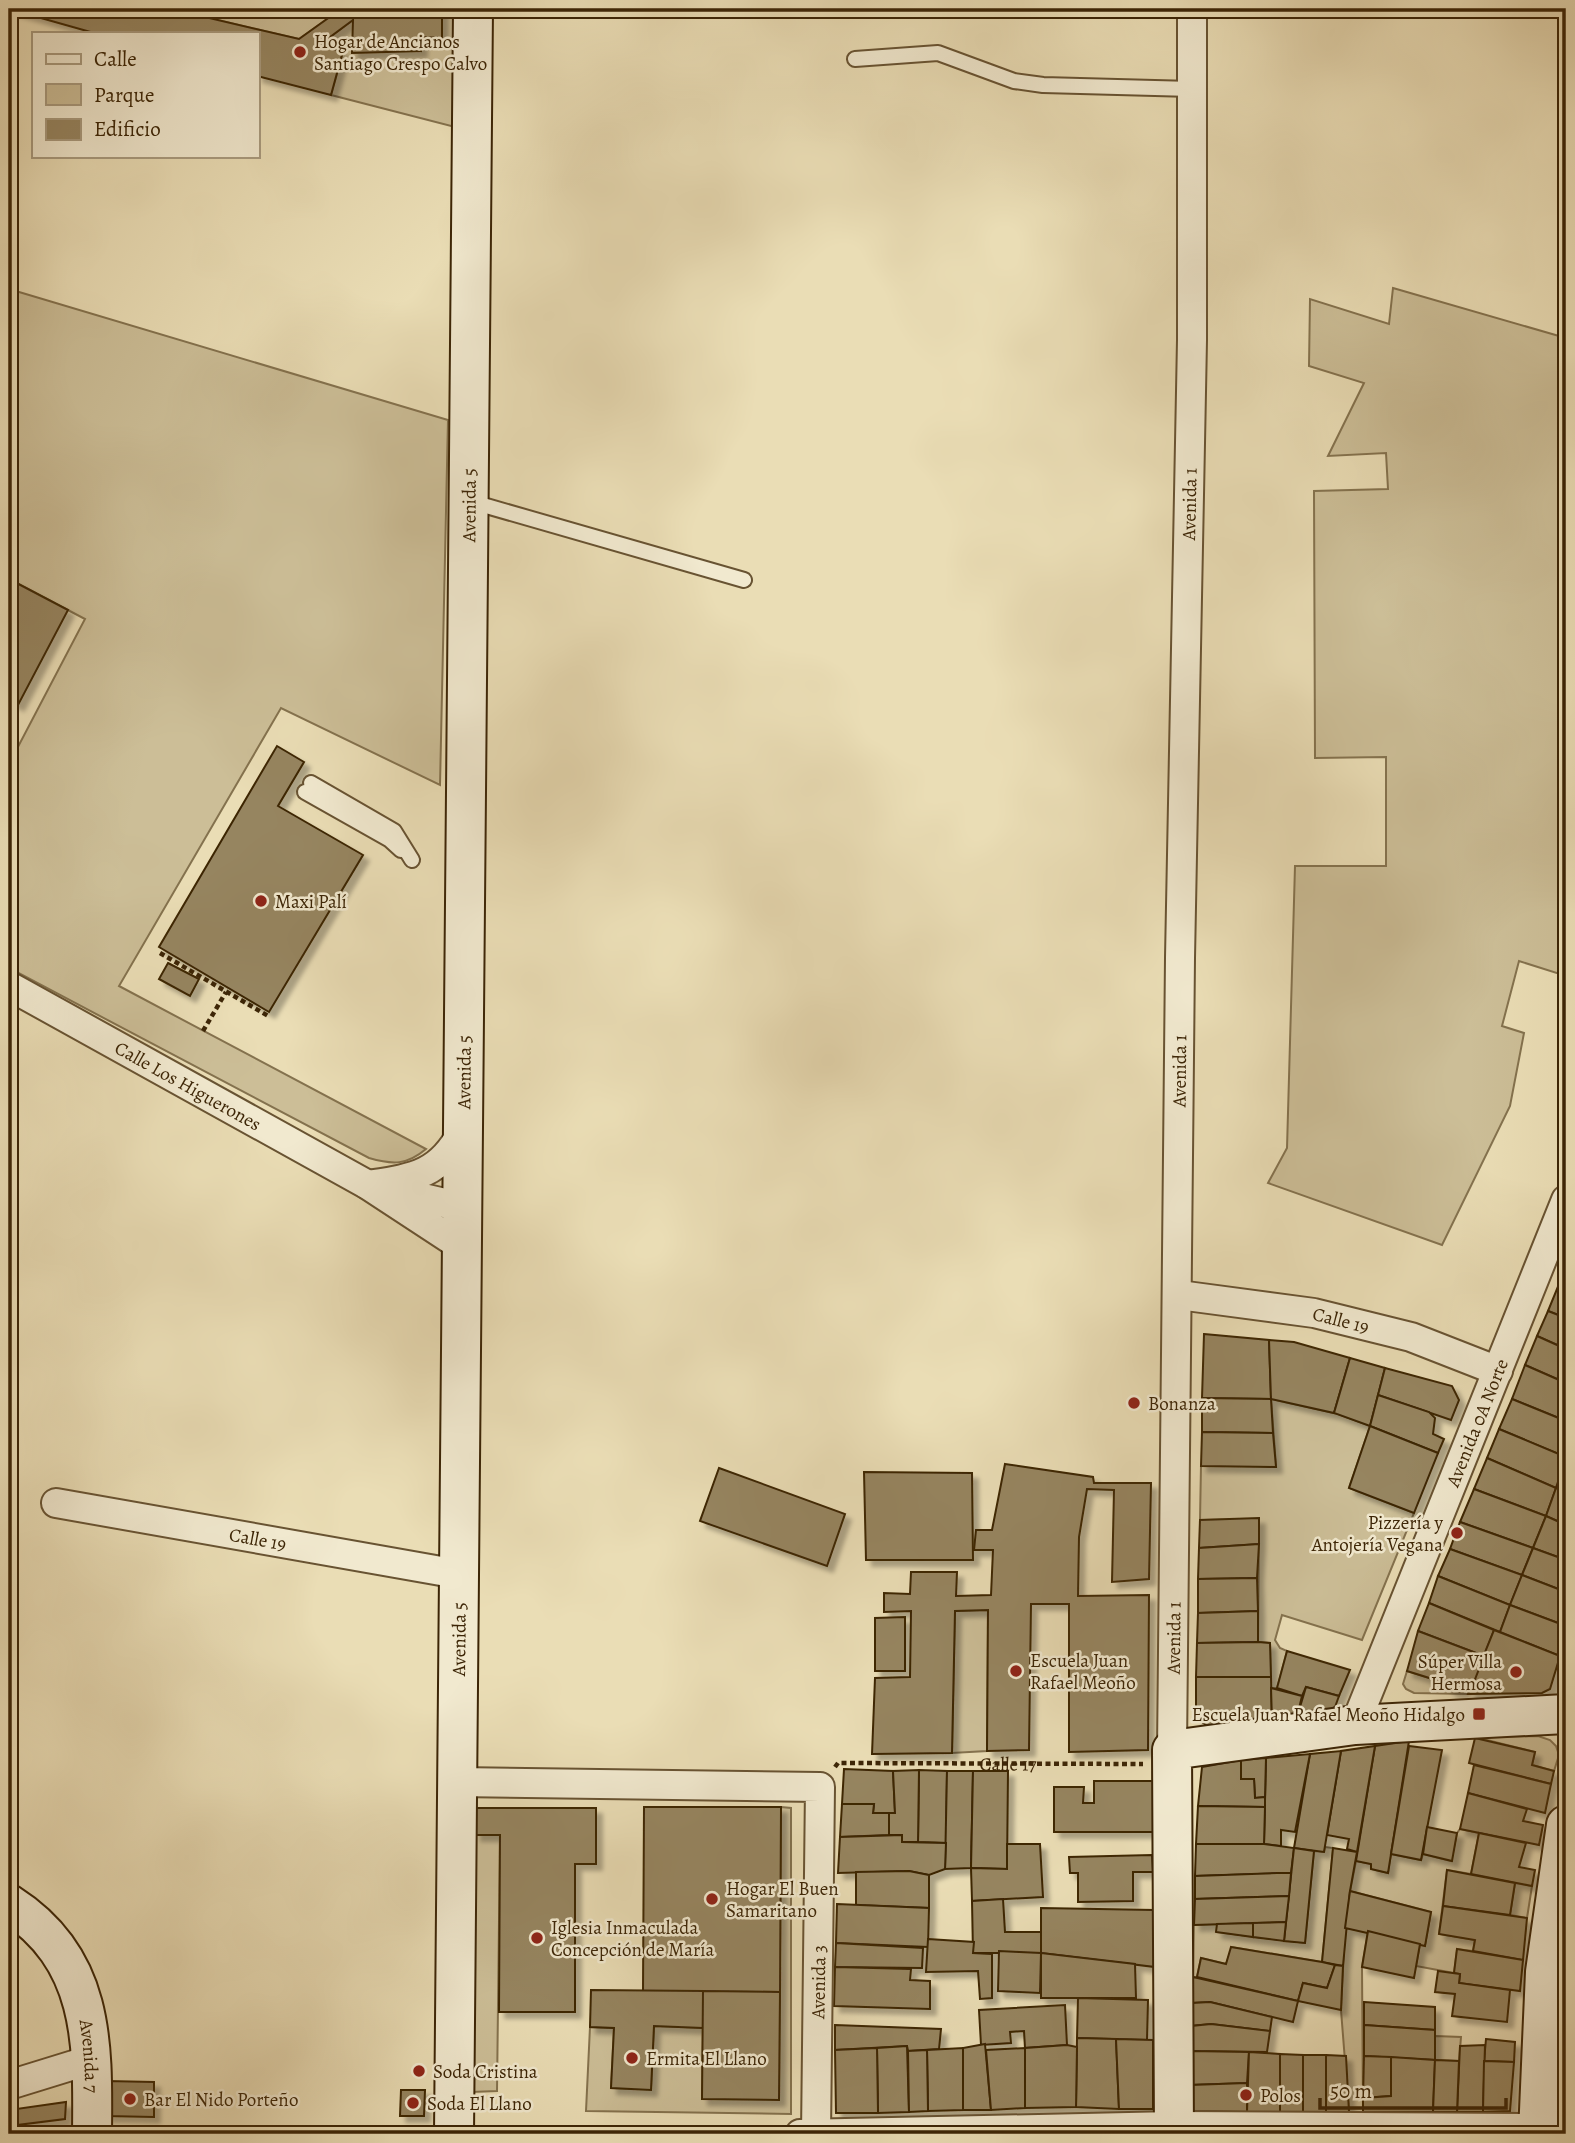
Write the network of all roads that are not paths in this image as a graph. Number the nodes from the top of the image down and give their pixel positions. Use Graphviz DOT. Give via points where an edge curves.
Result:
graph roads {
  1 [pos="473,9"];
  2 [pos="1192,9"];
  3 [pos="855,59"];
  4 [pos="1192,89"];
  5 [pos="468,501"];
  6 [pos="744,580"];
  7 [pos="308,787"];
  8 [pos="9,986"];
  9 [pos="462,1132"];
  10 [pos="368,1185"];
  11 [pos="1566,1200"];
  12 [pos="462,1207"];
  13 [pos="461,1246"];
  14 [pos="1179,1295"];
  15 [pos="1498,1371"];
  16 [pos="56,1503"];
  17 [pos="458,1574"];
  18 [pos="1566,1714"];
  19 [pos="1355,1725"];
  20 [pos="1172,1750"];
  21 [pos="457,1782"];
  22 [pos="1566,1825"];
  23 [pos="9,1905"];
  24 [pos="90,2060"];
  25 [pos="9,2085"];
  26 [pos="1174,2130"];
  27 [pos="1538,2131"];
  28 [pos="92,2134"];
  29 [pos="454,2134"];
  30 [pos="800,2134"];
  31 [pos="816,2134"];
  1 -- 5 [label="street, Avenida 5"];
  2 -- 4 [label="street, Avenida 1"];
  3 -- 4 [label="lane" via="938,53 1014,80 1043,85"];
  4 -- 14 [label="street, Avenida 1"];
  5 -- 6 [label="lane"];
  5 -- 9 [label="street, Avenida 5"];
  7 -- 7 [label="lane" via="394,831 412,860 390,840"];
  8 -- 10 [label="street, Calle Los Higuerones"];
  9 -- 10 [label="street" via="450,1153 430,1170"];
  9 -- 12 [label="street, Avenida 5"];
  10 -- 12 [label="street, Calle Los Higuerones"];
  10 -- 13 [label="street, Calle Los Higuerones"];
  11 -- 15 [label="street, Avenida 0A Norte"];
  12 -- 13 [label="street, Avenida 5"];
  13 -- 17 [label="street, Avenida 5"];
  14 -- 15 [label="street, Calle 19" via="1314,1313 1411,1337"];
  14 -- 20 [label="street, Avenida 1"];
  15 -- 19 [label="street, Avenida 0A Norte"];
  16 -- 17 [label="street, Calle 19"];
  17 -- 21 [label="street, Avenida 5"];
  18 -- 19 [label="street"];
  19 -- 20 [label="street"];
  20 -- 26 [label="street, Avenida 1"];
  21 -- 29 [label="street, Avenida 5"];
  21 -- 31 [label="street, Avenida 3" via="820,1787"];
  22 -- 27 [label="street" via="1545,1972"];
  23 -- 24 [label="street, Avenida 7" via="58,1950 77,1981"];
  24 -- 25 [label="street"];
  24 -- 28 [label="street, Avenida 7"];
  26 -- 27 [label="street"];
  26 -- 31 [label="street"];
  30 -- 31 [label="street"];
}
